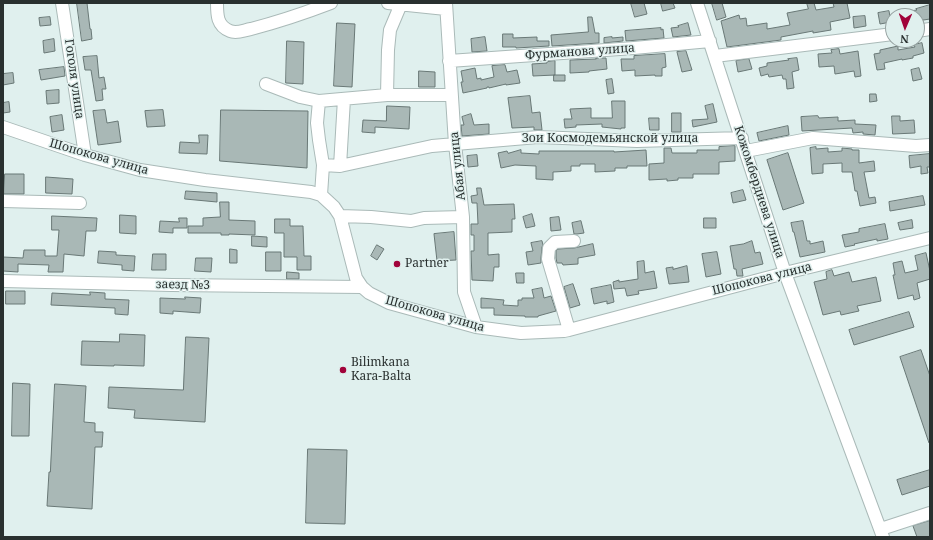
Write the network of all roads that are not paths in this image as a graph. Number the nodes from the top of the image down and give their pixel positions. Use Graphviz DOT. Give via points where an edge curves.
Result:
graph roads {
  1 [pos="62,3"];
  2 [pos="217,3"];
  3 [pos="331,3"];
  4 [pos="388,3"];
  5 [pos="698,3"];
  6 [pos="401,4"];
  7 [pos="446,6"];
  8 [pos="303,8"];
  9 [pos="885,35"];
  10 [pos="710,41"];
  11 [pos="715,56"];
  12 [pos="449,61"];
  13 [pos="266,84"];
  14 [pos="387,95"];
  15 [pos="451,95"];
  16 [pos="344,99"];
  17 [pos="319,102"];
  18 [pos="3,127"];
  19 [pos="742,138"];
  20 [pos="455,144"];
  21 [pos="930,145"];
  22 [pos="746,151"];
  23 [pos="85,155"];
  24 [pos="323,166"];
  25 [pos="340,166"];
  26 [pos="321,195"];
  27 [pos="3,201"];
  28 [pos="80,203"];
  29 [pos="340,216"];
  30 [pos="463,217"];
  31 [pos="930,238"];
  32 [pos="574,241"];
  33 [pos="785,273"];
  34 [pos="3,282"];
  35 [pos="362,286"];
  36 [pos="476,327"];
  37 [pos="569,330"];
  38 [pos="930,513"];
  39 [pos="882,533"];
  1 -- 23 [label="street, Гоголя улица"];
  2 -- 8 [label="street" via="220,25 234,33 272,24"];
  3 -- 8 [label="street"];
  4 -- 6 [label="street"];
  5 -- 10 [label="street, Кожомбердиева улица"];
  6 -- 7 [label="street"];
  6 -- 14 [label="street" via="390,30"];
  7 -- 12 [label="street, Абая улица"];
  9 -- 11 [label="street"];
  10 -- 11 [label="street, Кожомбердиева улица"];
  10 -- 12 [label="street, Фурманова улица"];
  11 -- 19 [label="street, Кожомбердиева улица"];
  12 -- 15 [label="street, Абая улица"];
  13 -- 17 [label="street"];
  14 -- 15 [label="street"];
  14 -- 16 [label="street"];
  15 -- 20 [label="street, Абая улица"];
  16 -- 17 [label="street"];
  16 -- 25 [label="street"];
  17 -- 24 [label="street" via="317,123"];
  18 -- 23 [label="street, Шопокова улица"];
  19 -- 20 [label="street, Зои Космодемьянской улица" via="637,140 538,137"];
  19 -- 22 [label="street, Кожомбердиева улица"];
  20 -- 25 [label="street, Зои Космодемьянской улица" via="432,146"];
  20 -- 30 [label="street, Абая улица"];
  21 -- 22 [label="street" via="813,138"];
  22 -- 33 [label="street, Кожомбердиева улица"];
  23 -- 26 [label="street, Шопокова улица" via="140,170"];
  24 -- 25 [label="street, Зои Космодемьянской улица"];
  24 -- 26 [label="street"];
  26 -- 29 [label="street, Шопокова улица"];
  27 -- 28 [label="street"];
  29 -- 30 [label="street" via="372,216 411,221"];
  29 -- 35 [label="street, Шопокова улица" via="356,278"];
  30 -- 36 [label="street, Абая улица" via="464,292"];
  31 -- 33 [label="street, Шопокова улица"];
  32 -- 37 [label="street" via="554,242 549,248 548,259"];
  33 -- 37 [label="street, Шопокова улица"];
  33 -- 39 [label="street, Кожомбердиева улица"];
  34 -- 35 [label="street, заезд №3"];
  35 -- 36 [label="street, Шопокова улица" via="369,293 389,303"];
  36 -- 37 [label="street, Шопокова улица" via="521,333"];
  38 -- 39 [label="street"];
}
